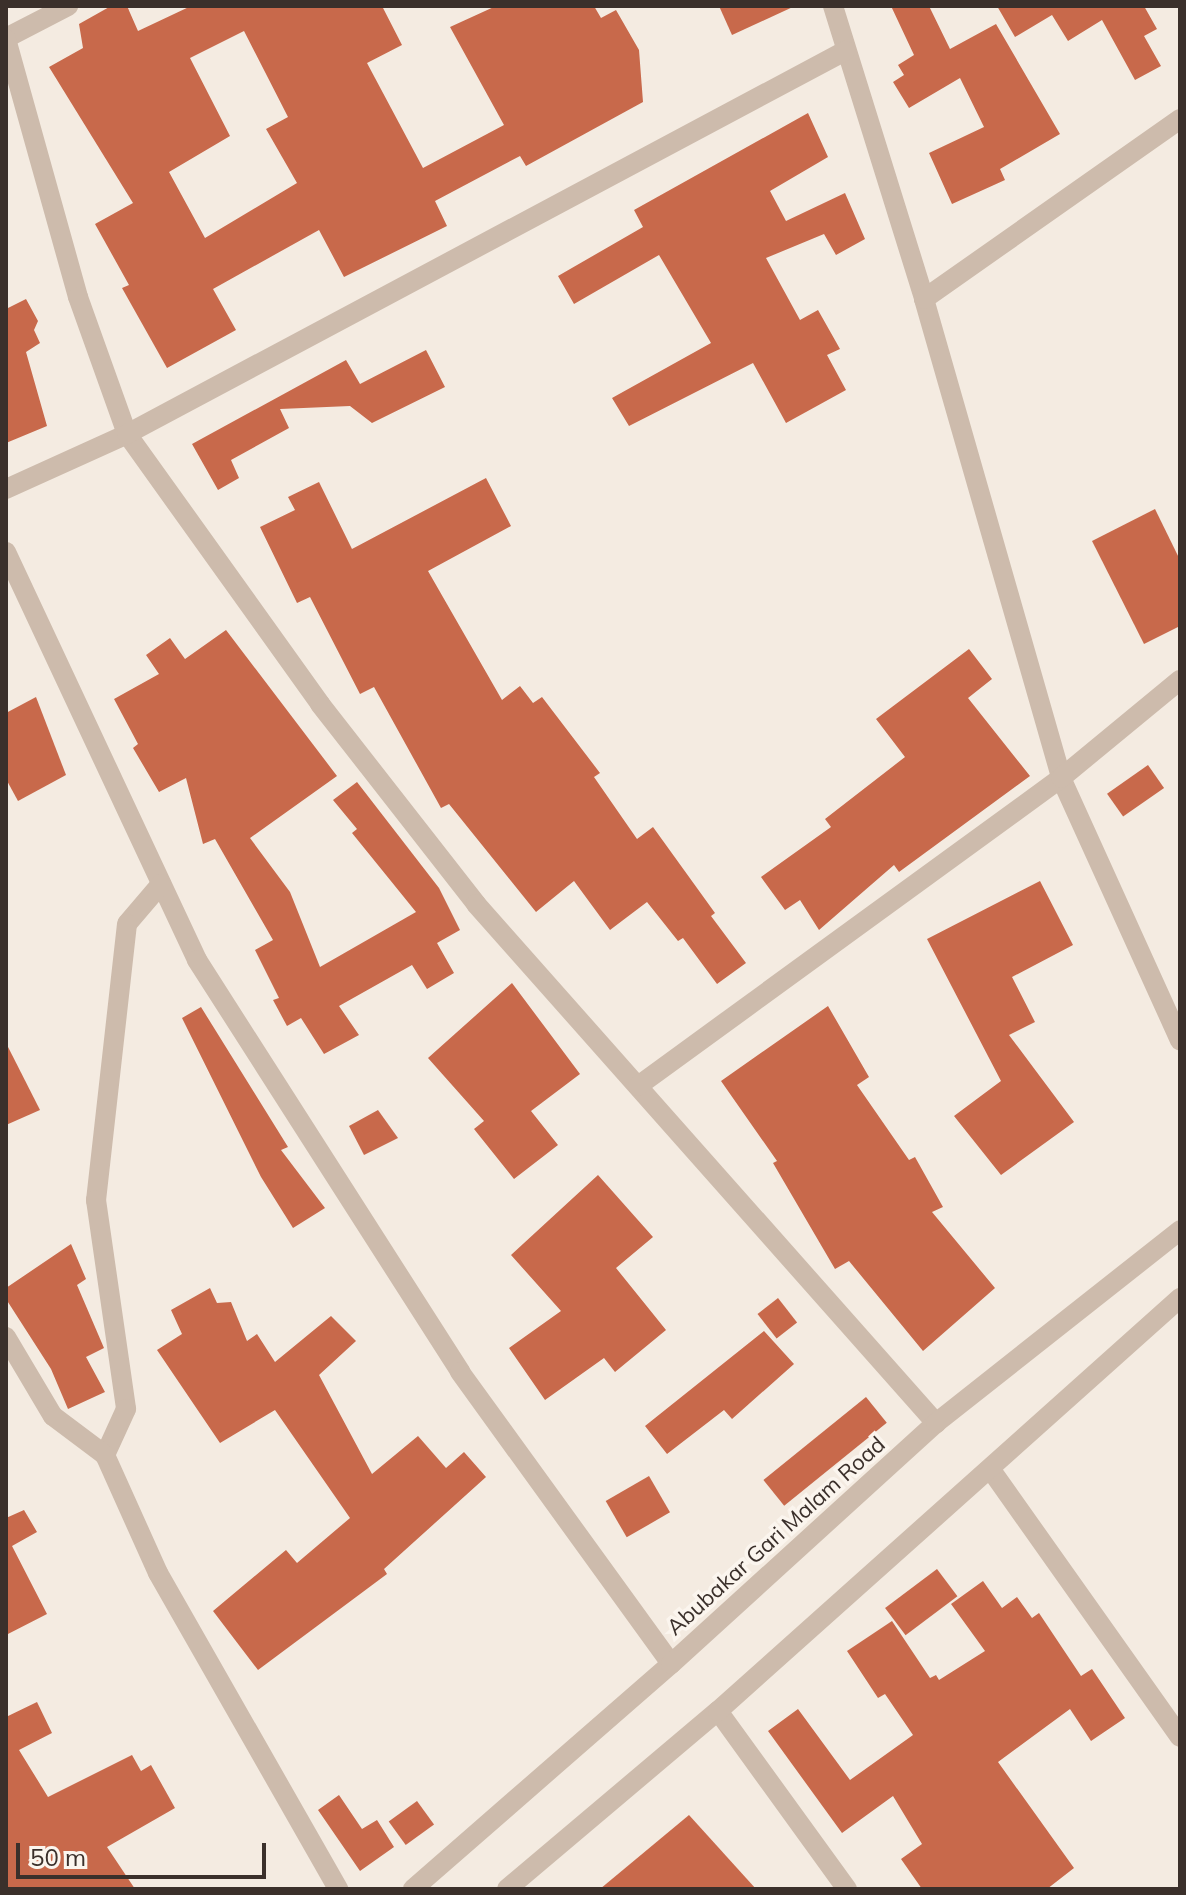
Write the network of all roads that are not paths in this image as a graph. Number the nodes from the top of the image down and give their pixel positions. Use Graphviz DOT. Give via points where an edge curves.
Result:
graph roads {
  1 [pos="68,6"];
  2 [pos="833,6"];
  3 [pos="6,39"];
  4 [pos="845,51"];
  5 [pos="1180,119"];
  6 [pos="924,299"];
  7 [pos="127,434"];
  8 [pos="6,489"];
  9 [pos="6,552"];
  10 [pos="1180,680"];
  11 [pos="1061,778"];
  12 [pos="161,884"];
  13 [pos="1180,1040"];
  14 [pos="638,1086"];
  15 [pos="1180,1230"];
  16 [pos="1180,1298"];
  17 [pos="6,1337"];
  18 [pos="936,1423"];
  19 [pos="105,1455"];
  20 [pos="991,1470"];
  21 [pos="671,1664"];
  22 [pos="718,1711"];
  23 [pos="1180,1737"];
  24 [pos="338,1889"];
  25 [pos="413,1889"];
  26 [pos="507,1889"];
  27 [pos="847,1889"];
  1 -- 3 [label="street"];
  2 -- 4 [label="street"];
  3 -- 7 [label="street" via="78,297"];
  4 -- 6 [label="street"];
  4 -- 7 [label="street"];
  5 -- 6 [label="street"];
  6 -- 11 [label="street"];
  7 -- 8 [label="street"];
  7 -- 14 [label="street" via="320,704 476,904"];
  9 -- 12 [label="street"];
  10 -- 11 [label="street"];
  11 -- 13 [label="street"];
  11 -- 14 [label="street"];
  12 -- 19 [label="street" via="127,924 96,1200 126,1409"];
  12 -- 21 [label="street" via="197,960 460,1372"];
  14 -- 18 [label="street"];
  15 -- 18 [label="street, Abubakar Gari Malam Road"];
  16 -- 20 [label="street"];
  17 -- 19 [label="street" via="53,1416"];
  18 -- 21 [label="street, Abubakar Gari Malam Road"];
  19 -- 24 [label="street" via="158,1573"];
  20 -- 22 [label="street"];
  20 -- 23 [label="street"];
  21 -- 25 [label="street, Abubakar Gari Malam Road"];
  22 -- 26 [label="street"];
  22 -- 27 [label="street"];
}
